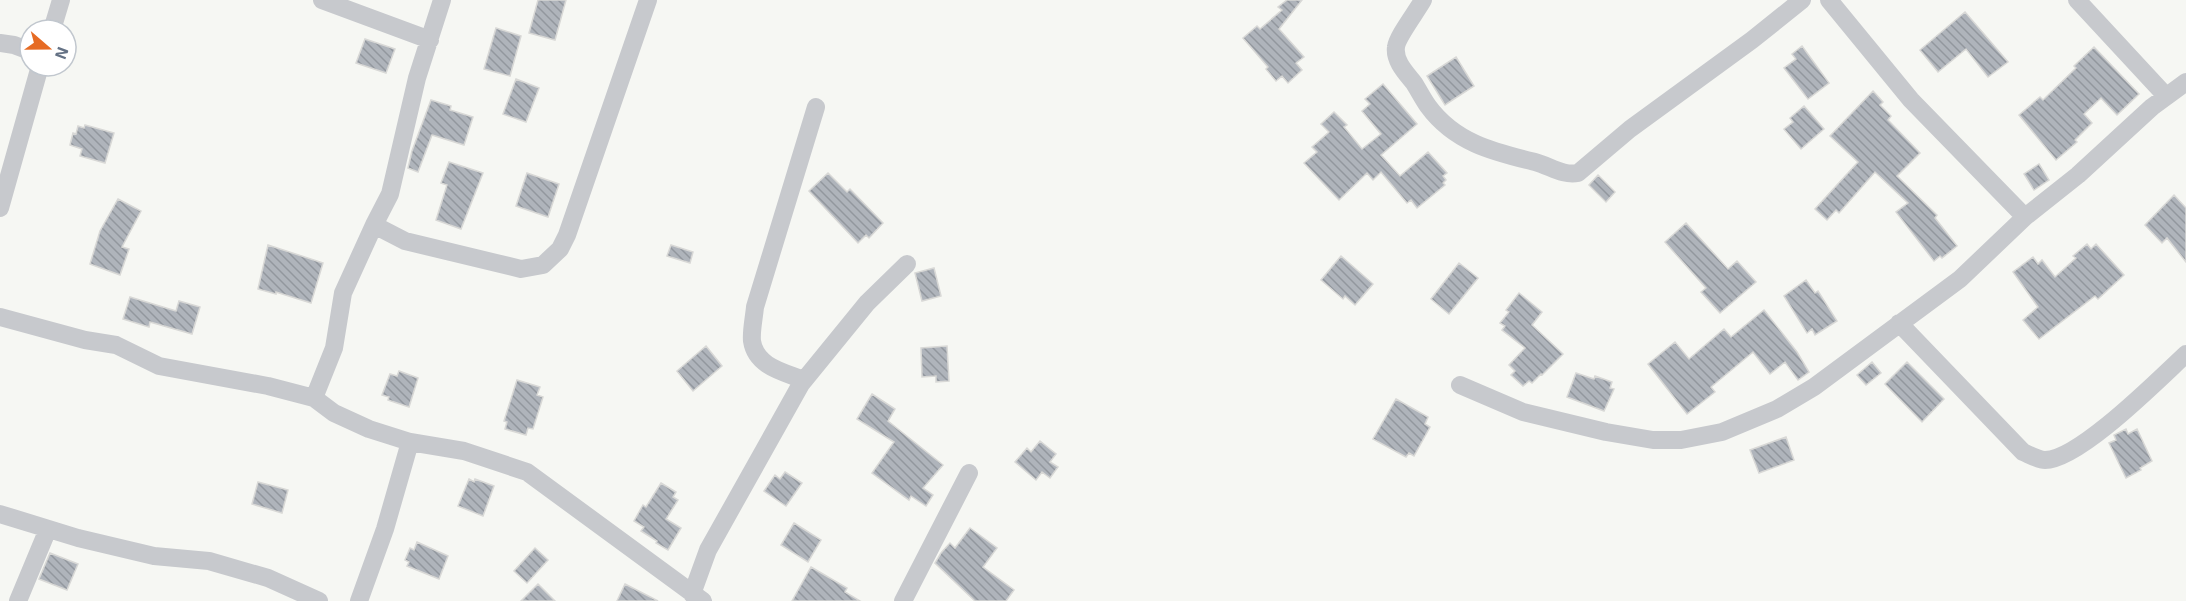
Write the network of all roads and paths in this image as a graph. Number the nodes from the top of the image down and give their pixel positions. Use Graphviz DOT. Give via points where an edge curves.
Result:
graph roads {
  1 [pos="61,0"];
  2 [pos="322,0"];
  3 [pos="442,0"];
  4 [pos="648,0"];
  5 [pos="1423,0"];
  6 [pos="1802,0"];
  7 [pos="1829,0"];
  8 [pos="2077,0"];
  9 [pos="56,18"];
  10 [pos="430,40"];
  11 [pos="0,43"];
  12 [pos="18,46"];
  13 [pos="37,78"];
  14 [pos="2186,82"];
  15 [pos="2166,96"];
  16 [pos="816,107"];
  17 [pos="0,208"];
  18 [pos="2025,217"];
  19 [pos="374,225"];
  20 [pos="907,264"];
  21 [pos="0,317"];
  22 [pos="1899,323"];
  23 [pos="2186,354"];
  24 [pos="804,380"];
  25 [pos="1461,385"];
  26 [pos="314,399"];
  27 [pos="410,442"];
  28 [pos="969,473"];
  29 [pos="0,514"];
  30 [pos="48,529"];
  31 [pos="698,597"];
  32 [pos="18,601"];
  33 [pos="320,601"];
  34 [pos="359,601"];
  35 [pos="903,601"];
  1 -- 9 [label="street"];
  2 -- 10 [label="street"];
  3 -- 10 [label="street"];
  4 -- 19 [label="street" via="567,235 560,249 543,265 521,269 405,241"];
  5 -- 6 [label="street" via="1395,49 1400,64 1429,108 1450,129 1480,147 1570,174 1578,173 1630,129"];
  7 -- 18 [label="street" via="1911,100"];
  8 -- 15 [label="street"];
  10 -- 19 [label="street" via="417,78 390,194"];
  11 -- 12 [label="street"];
  13 -- 17 [label="street"];
  14 -- 15 [label="street"];
  15 -- 18 [label="street"];
  16 -- 24 [label="street" via="755,307 752,341 756,354 767,366"];
  18 -- 22 [label="street" via="1960,279"];
  19 -- 26 [label="street" via="343,293 334,348"];
  20 -- 24 [label="street" via="867,303"];
  21 -- 26 [label="street" via="116,345 159,366 268,386"];
  22 -- 23 [label="street" via="2024,452 2044,460 2088,442"];
  22 -- 25 [label="street" via="1814,387 1777,409 1722,432 1682,440 1653,440 1554,420 1523,412"];
  24 -- 31 [label="street" via="708,549"];
  26 -- 27 [label="street" via="342,417"];
  27 -- 31 [label="street" via="464,451 527,472"];
  27 -- 34 [label="street"];
  28 -- 35 [label="street"];
  29 -- 30 [label="street"];
  30 -- 32 [label="street"];
  30 -- 33 [label="street" via="154,556 209,561 268,578"];
}
